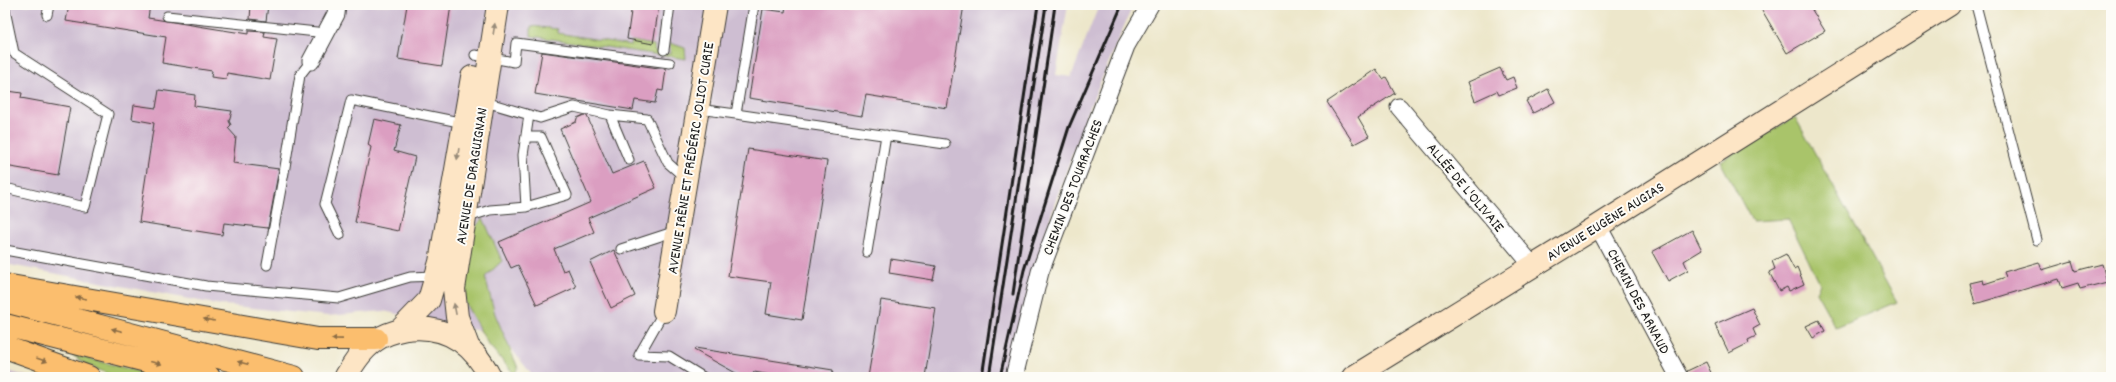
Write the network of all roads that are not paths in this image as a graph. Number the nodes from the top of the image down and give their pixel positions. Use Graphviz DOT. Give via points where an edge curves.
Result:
graph roads {
  1 [pos="49,5"];
  2 [pos="337,5"];
  3 [pos="484,5"];
  4 [pos="498,5"];
  5 [pos="670,5"];
  6 [pos="715,5"];
  7 [pos="754,5"];
  8 [pos="1150,5"];
  9 [pos="1949,5"];
  10 [pos="1976,5"];
  11 [pos="5,10"];
  12 [pos="47,15"];
  13 [pos="167,16"];
  14 [pos="326,33"];
  15 [pos="664,50"];
  16 [pos="14,53"];
  17 [pos="5,56"];
  18 [pos="482,56"];
  19 [pos="312,62"];
  20 [pos="670,63"];
  21 [pos="475,100"];
  22 [pos="1399,107"];
  23 [pos="698,109"];
  24 [pos="736,114"];
  25 [pos="529,115"];
  26 [pos="610,115"];
  27 [pos="472,125"];
  28 [pos="886,135"];
  29 [pos="526,137"];
  30 [pos="945,144"];
  31 [pos="629,160"];
  32 [pos="686,179"];
  33 [pos="5,188"];
  34 [pos="526,207"];
  35 [pos="464,219"];
  36 [pos="1598,226"];
  37 [pos="678,230"];
  38 [pos="340,236"];
  39 [pos="2037,240"];
  40 [pos="621,249"];
  41 [pos="5,250"];
  42 [pos="867,252"];
  43 [pos="266,265"];
  44 [pos="1533,266"];
  45 [pos="436,276"];
  46 [pos="5,285"];
  47 [pos="5,301"];
  48 [pos="664,311"];
  49 [pos="5,325"];
  50 [pos="400,330"];
  51 [pos="376,340"];
  52 [pos="468,346"];
  53 [pos="5,347"];
  54 [pos="346,376"];
  55 [pos="89,377"];
  56 [pos="210,377"];
  57 [pos="294,377"];
  58 [pos="490,377"];
  59 [pos="703,377"];
  60 [pos="1014,377"];
  61 [pos="1353,377"];
  62 [pos="1679,377"];
  1 -- 12 [label="lane"];
  2 -- 14 [label="street" via="336,14"];
  3 -- 18 [label="main road, AVENUE DE DRAGUIGNAN"];
  18 -- 4 [label="main road, AVENUE DE DRAGUIGNAN, one-way"];
  5 -- 15 [label="lane"];
  6 -- 23 [label="main road, AVENUE IRÈNE ET FRÉDÉRIC JOLIOT CURIE"];
  7 -- 24 [label="lane"];
  8 -- 60 [label="street, CHEMIN DES TOURRACHES" via="1126,46 1040,272"];
  9 -- 36 [label="main road, AVENUE EUGÈNE AUGIAS"];
  10 -- 39 [label="lane"];
  11 -- 16 [label="lane"];
  13 -- 14 [label="lane"];
  14 -- 19 [label="street"];
  16 -- 17 [label="lane"];
  16 -- 33 [label="lane" via="108,114 84,207"];
  18 -- 20 [label="lane" via="514,62 516,42"];
  18 -- 21 [label="main road, AVENUE DE DRAGUIGNAN"];
  19 -- 43 [label="lane" via="300,74"];
  21 -- 25 [label="lane"];
  21 -- 27 [label="main road, AVENUE DE DRAGUIGNAN"];
  22 -- 44 [label="street, ALLÉE DE L'OLIVAIE"];
  23 -- 24 [label="lane"];
  23 -- 32 [label="main road, AVENUE IRÈNE ET FRÉDÉRIC JOLIOT CURIE"];
  24 -- 28 [label="lane"];
  25 -- 26 [label="lane" via="540,118 574,107"];
  25 -- 29 [label="lane"];
  26 -- 31 [label="lane"];
  26 -- 32 [label="lane" via="647,119 668,163"];
  27 -- 35 [label="main road, AVENUE DE DRAGUIGNAN"];
  27 -- 38 [label="lane" via="351,100 325,204"];
  27 -- 45 [label="main road, AVENUE DE DRAGUIGNAN, one-way"];
  28 -- 30 [label="lane"];
  28 -- 42 [label="lane"];
  29 -- 34 [label="lane" via="523,155"];
  29 -- 34 [label="lane" via="542,137 567,195"];
  32 -- 37 [label="main road, AVENUE IRÈNE ET FRÉDÉRIC JOLIOT CURIE"];
  34 -- 35 [label="lane" via="490,210"];
  52 -- 35 [label="main road, AVENUE DE DRAGUIGNAN, one-way" via="454,303"];
  36 -- 44 [label="main road, AVENUE EUGÈNE AUGIAS"];
  36 -- 62 [label="street, CHEMIN DES ARNAUD"];
  37 -- 40 [label="lane"];
  37 -- 48 [label="main road, AVENUE IRÈNE ET FRÉDÉRIC JOLIOT CURIE"];
  41 -- 45 [label="lane" via="206,286 338,298 410,277"];
  44 -- 61 [label="main road, AVENUE EUGÈNE AUGIAS"];
  45 -- 50 [label="main road, AVENUE DE DRAGUIGNAN" via="429,300"];
  51 -- 46 [label="highway, one-way" via="318,339"];
  57 -- 47 [label="highway, one-way"];
  48 -- 59 [label="lane" via="639,355 669,356"];
  49 -- 56 [label="highway, one-way"];
  50 -- 51 [label="main road"];
  50 -- 52 [label="main road" via="434,330 458,338"];
  51 -- 54 [label="main road" via="365,349"];
  52 -- 58 [label="main road"];
  53 -- 55 [label="highway, one-way"];
}
